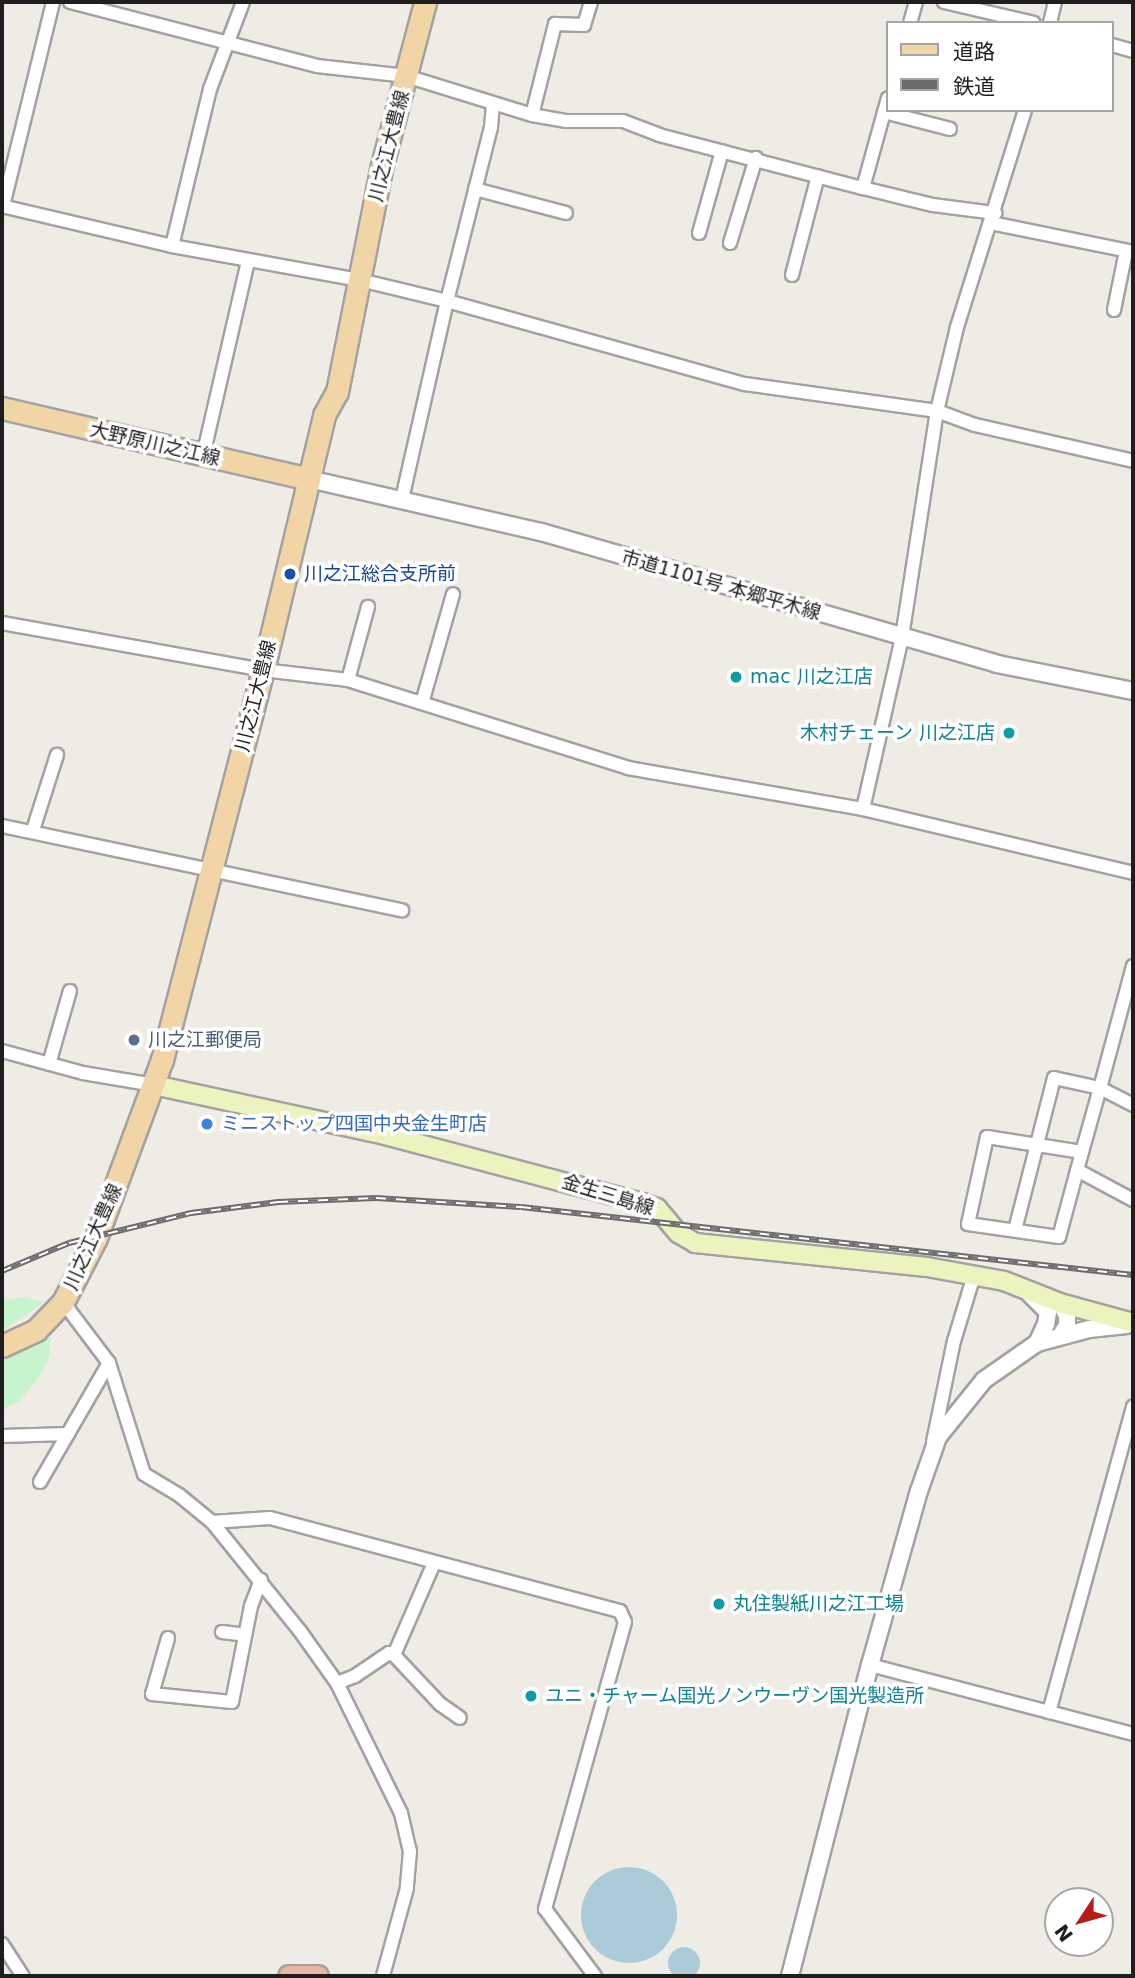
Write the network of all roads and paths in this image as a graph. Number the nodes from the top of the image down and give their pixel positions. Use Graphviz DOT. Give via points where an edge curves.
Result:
graph roads {
  1 [pos="53,2"];
  2 [pos="70,2"];
  3 [pos="243,2"];
  4 [pos="425,2"];
  5 [pos="591,2"];
  6 [pos="916,2"];
  7 [pos="944,2"];
  8 [pos="1055,2"];
  9 [pos="911,21"];
  10 [pos="1025,21"];
  11 [pos="1050,21"];
  12 [pos="228,43"];
  13 [pos="1114,46"];
  14 [pos="1133,51"];
  15 [pos="406,76"];
  16 [pos="493,105"];
  17 [pos="886,105"];
  18 [pos="884,112"];
  19 [pos="1024,112"];
  20 [pos="531,115"];
  21 [pos="950,130"];
  22 [pos="722,151"];
  23 [pos="756,158"];
  24 [pos="818,176"];
  25 [pos="863,188"];
  26 [pos="475,189"];
  27 [pos="2,206"];
  28 [pos="566,213"];
  29 [pos="993,218"];
  30 [pos="699,233"];
  31 [pos="730,243"];
  32 [pos="172,246"];
  33 [pos="1130,251"];
  34 [pos="248,261"];
  35 [pos="792,275"];
  36 [pos="360,280"];
  37 [pos="447,300"];
  38 [pos="1114,310"];
  39 [pos="2,408"];
  40 [pos="937,411"];
  41 [pos="203,456"];
  42 [pos="1133,461"];
  43 [pos="309,479"];
  44 [pos="402,499"];
  45 [pos="453,594"];
  46 [pos="368,607"];
  47 [pos="2,623"];
  48 [pos="902,637"];
  49 [pos="263,670"];
  50 [pos="348,680"];
  51 [pos="1133,691"];
  52 [pos="422,703"];
  53 [pos="57,755"];
  54 [pos="863,809"];
  55 [pos="2,826"];
  56 [pos="33,830"];
  57 [pos="212,871"];
  58 [pos="1133,873"];
  59 [pos="402,910"];
  60 [pos="1133,966"];
  61 [pos="70,991"];
  62 [pos="2,1051"];
  63 [pos="49,1063"];
  64 [pos="154,1085"];
  65 [pos="1101,1088"];
  66 [pos="1133,1105"];
  67 [pos="1036,1145"];
  68 [pos="1082,1152"];
  69 [pos="1077,1170"];
  70 [pos="1133,1200"];
  71 [pos="1015,1230"];
  72 [pos="974,1275"];
  73 [pos="1025,1289"];
  74 [pos="63,1302"];
  75 [pos="1060,1303"];
  76 [pos="1133,1324"];
  77 [pos="1061,1335"];
  78 [pos="1037,1343"];
  79 [pos="2,1346"];
  80 [pos="109,1363"];
  81 [pos="1133,1406"];
  82 [pos="68,1434"];
  83 [pos="2,1436"];
  84 [pos="930,1460"];
  85 [pos="40,1482"];
  86 [pos="212,1522"];
  87 [pos="434,1563"];
  88 [pos="261,1580"];
  89 [pos="222,1632"];
  90 [pos="245,1634"];
  91 [pos="168,1638"];
  92 [pos="394,1655"];
  93 [pos="870,1665"];
  94 [pos="337,1683"];
  95 [pos="1049,1712"];
  96 [pos="460,1718"];
  97 [pos="1133,1734"];
  98 [pos="2,1944"];
  99 [pos="23,1976"];
  100 [pos="289,1976"];
  101 [pos="317,1976"];
  102 [pos="383,1976"];
  103 [pos="595,1976"];
  104 [pos="790,1976"];
  1 -- 27 [label="street"];
  2 -- 12 [label="street"];
  3 -- 12 [label="street"];
  4 -- 15 [label="main road, 川之江大豊線"];
  5 -- 20 [label="street" via="584,25 555,24"];
  6 -- 9 [label="street"];
  7 -- 10 [label="street"];
  8 -- 11 [label="street"];
  12 -- 15 [label="street" via="317,66"];
  12 -- 32 [label="street" via="210,89"];
  13 -- 14 [label="street"];
  15 -- 16 [label="street"];
  15 -- 36 [label="main road, 川之江大豊線" via="381,169"];
  16 -- 20 [label="street"];
  16 -- 26 [label="street"];
  17 -- 18 [label="street"];
  18 -- 21 [label="street"];
  18 -- 25 [label="street"];
  19 -- 29 [label="street"];
  20 -- 22 [label="street" via="566,121 623,121"];
  22 -- 23 [label="street"];
  22 -- 30 [label="street"];
  23 -- 24 [label="street"];
  23 -- 31 [label="street"];
  24 -- 25 [label="street"];
  24 -- 35 [label="street"];
  25 -- 29 [label="street"];
  26 -- 28 [label="street"];
  26 -- 37 [label="street"];
  27 -- 32 [label="street"];
  29 -- 33 [label="street"];
  29 -- 40 [label="street" via="957,327"];
  32 -- 34 [label="street"];
  33 -- 38 [label="street"];
  34 -- 36 [label="street"];
  34 -- 41 [label="street"];
  36 -- 37 [label="street"];
  36 -- 43 [label="main road, 川之江大豊線" via="337,392 324,415"];
  37 -- 40 [label="street" via="745,384"];
  37 -- 44 [label="street"];
  39 -- 41 [label="main road, 大野原川之江線"];
  40 -- 42 [label="street" via="975,425"];
  40 -- 48 [label="street"];
  41 -- 43 [label="main road, 大野原川之江線"];
  43 -- 44 [label="street, 市道1101号 本郷平木線"];
  43 -- 49 [label="main road, 川之江大豊線"];
  44 -- 48 [label="street, 市道1101号 本郷平木線" via="541,532"];
  45 -- 52 [label="street"];
  46 -- 50 [label="street"];
  47 -- 49 [label="street"];
  48 -- 51 [label="street, 市道1101号 本郷平木線" via="996,664"];
  48 -- 54 [label="street"];
  49 -- 50 [label="street"];
  49 -- 57 [label="main road, 川之江大豊線"];
  50 -- 52 [label="street"];
  52 -- 54 [label="street" via="628,768"];
  53 -- 56 [label="street"];
  54 -- 58 [label="street"];
  55 -- 56 [label="street"];
  56 -- 57 [label="street"];
  57 -- 59 [label="street"];
  57 -- 64 [label="main road, 川之江大豊線"];
  60 -- 65 [label="street"];
  61 -- 63 [label="street"];
  62 -- 63 [label="street"];
  63 -- 64 [label="street"];
  64 -- 72 [label="main road, 金生三島線" via="385,1135 643,1203 657,1208 678,1233 695,1243"];
  64 -- 74 [label="main road, 川之江大豊線" via="96,1238"];
  65 -- 66 [label="street"];
  65 -- 67 [label="street" via="1054,1078"];
  65 -- 68 [label="street"];
  67 -- 68 [label="street"];
  67 -- 71 [label="street"];
  67 -- 71 [label="street" via="987,1137 968,1224"];
  68 -- 69 [label="street"];
  69 -- 70 [label="street"];
  69 -- 71 [label="street" via="1059,1237"];
  72 -- 73 [label="main road, 金生三島線"];
  72 -- 84 [label="street" via="954,1341"];
  73 -- 75 [label="main road, 金生三島線"];
  73 -- 78 [label="street" via="1048,1312"];
  74 -- 79 [label="main road, 川之江大豊線" via="36,1330"];
  74 -- 80 [label="street"];
  75 -- 76 [label="main road, 金生三島線"];
  75 -- 77 [label="street" via="1067,1315"];
  76 -- 77 [label="street"];
  77 -- 78 [label="street"];
  78 -- 84 [label="street" via="984,1380 950,1419"];
  80 -- 82 [label="street"];
  80 -- 86 [label="street" via="144,1474"];
  81 -- 95 [label="street"];
  82 -- 83 [label="street"];
  82 -- 85 [label="street"];
  84 -- 93 [label="street"];
  86 -- 87 [label="street" via="270,1518"];
  86 -- 88 [label="street"];
  87 -- 92 [label="street"];
  87 -- 103 [label="street" via="620,1611 625,1622 545,1909"];
  88 -- 90 [label="street"];
  88 -- 94 [label="street"];
  89 -- 90 [label="street"];
  90 -- 91 [label="street" via="232,1702 152,1694"];
  92 -- 94 [label="street" via="389,1653"];
  92 -- 96 [label="street" via="440,1704"];
  93 -- 95 [label="street"];
  93 -- 104 [label="street"];
  94 -- 102 [label="street" via="401,1813 409,1841 404,1911"];
  95 -- 97 [label="street"];
  98 -- 99 [label="street"];
  100 -- 101 [label="highway"];
}
